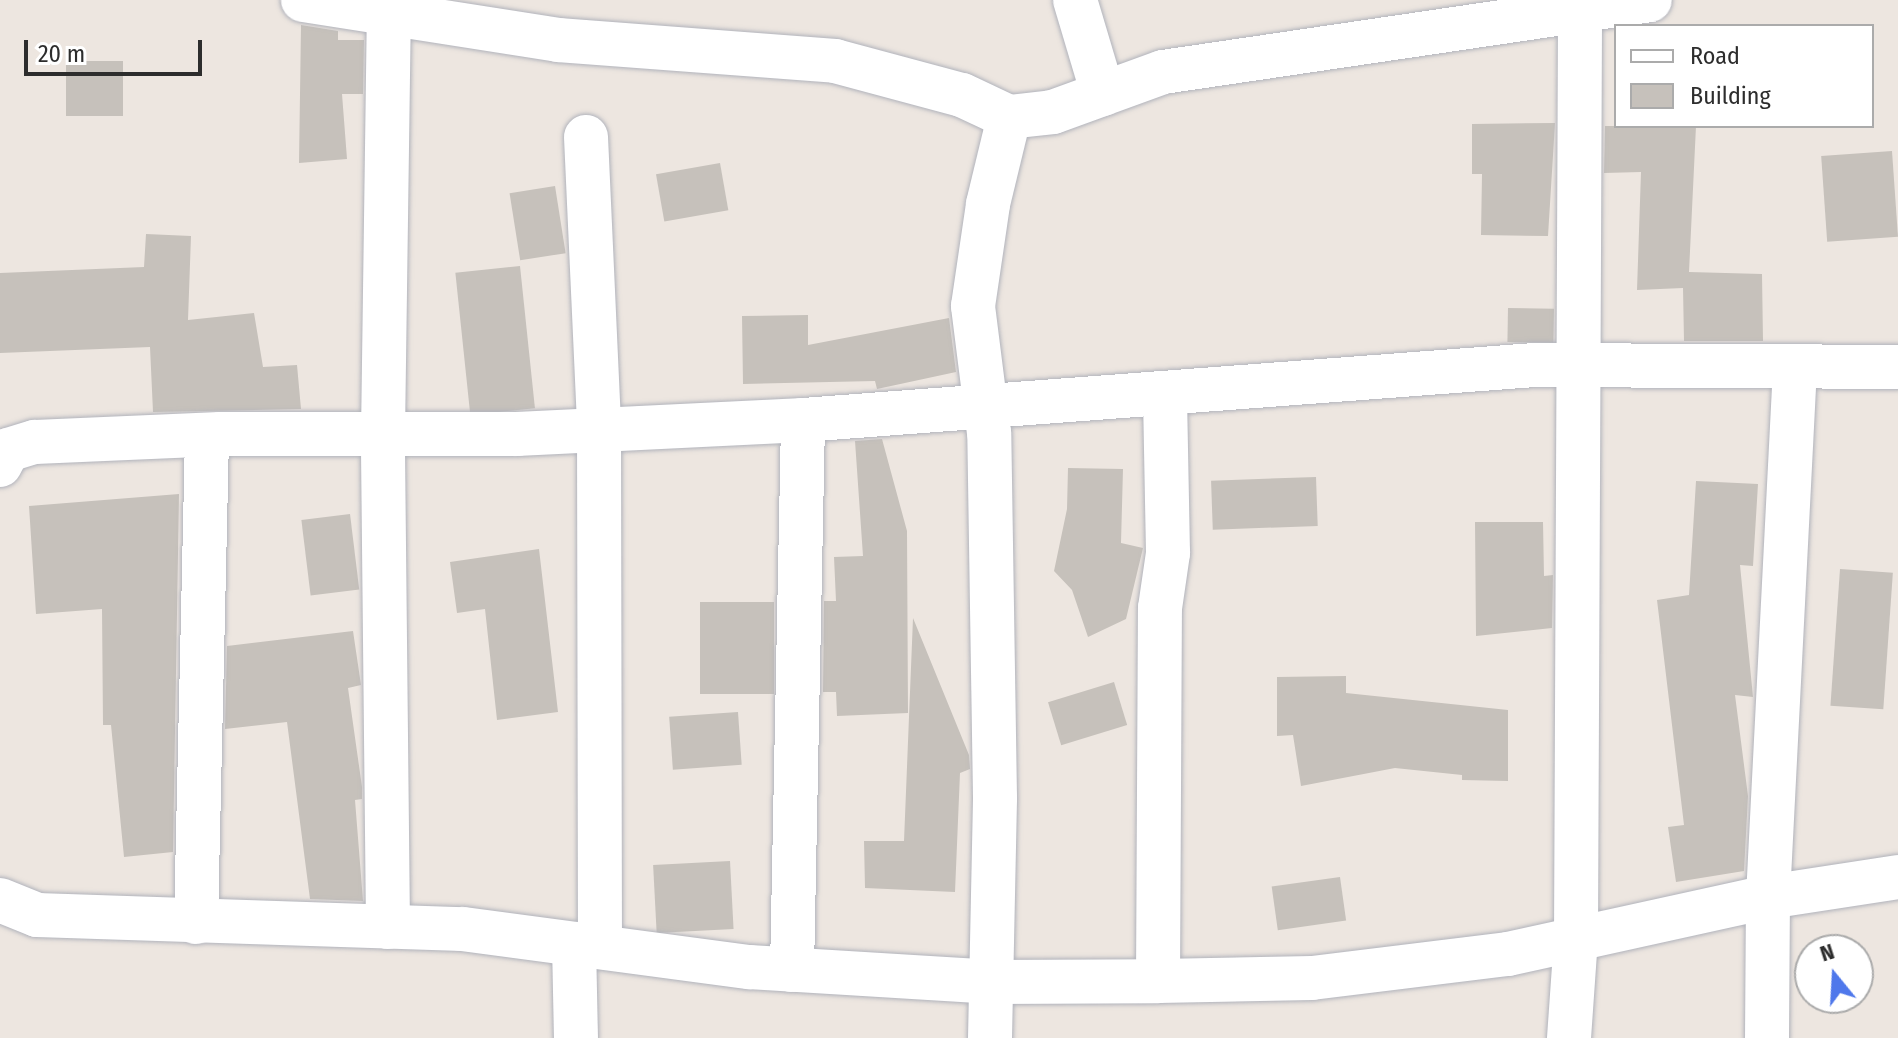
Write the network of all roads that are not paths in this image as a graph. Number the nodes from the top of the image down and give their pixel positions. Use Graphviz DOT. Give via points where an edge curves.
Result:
graph roads {
  1 [pos="303,0"];
  2 [pos="1075,0"];
  3 [pos="1650,0"];
  4 [pos="389,13"];
  5 [pos="1580,14"];
  6 [pos="1103,94"];
  7 [pos="1009,117"];
  8 [pos="586,137"];
  9 [pos="1578,366"];
  10 [pos="1795,367"];
  11 [pos="1898,367"];
  12 [pos="1165,394"];
  13 [pos="986,407"];
  14 [pos="803,420"];
  15 [pos="599,427"];
  16 [pos="383,434"];
  17 [pos="207,437"];
  18 [pos="0,465"];
  19 [pos="1898,877"];
  20 [pos="1768,897"];
  21 [pos="0,900"];
  22 [pos="196,922"];
  23 [pos="388,927"];
  24 [pos="1576,939"];
  25 [pos="587,946"];
  26 [pos="792,970"];
  27 [pos="1158,981"];
  28 [pos="991,982"];
  29 [pos="576,1038"];
  30 [pos="990,1038"];
  31 [pos="1569,1038"];
  32 [pos="1767,1038"];
  1 -- 4 [label="street"];
  2 -- 6 [label="street"];
  3 -- 5 [label="street"];
  4 -- 7 [label="street" via="558,40 835,61 962,95"];
  4 -- 16 [label="street"];
  5 -- 6 [label="street" via="1163,72"];
  5 -- 9 [label="street"];
  6 -- 7 [label="street" via="1053,112"];
  7 -- 13 [label="street" via="988,204 973,306"];
  8 -- 15 [label="street"];
  9 -- 10 [label="street"];
  9 -- 12 [label="street"];
  9 -- 24 [label="street"];
  10 -- 11 [label="street"];
  10 -- 20 [label="street"];
  12 -- 13 [label="street"];
  12 -- 27 [label="street" via="1168,553 1160,608"];
  13 -- 14 [label="street"];
  13 -- 28 [label="street" via="995,798"];
  14 -- 15 [label="street"];
  14 -- 26 [label="street"];
  15 -- 16 [label="street"];
  15 -- 25 [label="street"];
  16 -- 17 [label="street"];
  16 -- 23 [label="street"];
  17 -- 18 [label="street" via="35,442 8,450"];
  17 -- 22 [label="street"];
  19 -- 20 [label="street"];
  20 -- 24 [label="street"];
  20 -- 32 [label="street"];
  21 -- 22 [label="street" via="37,915"];
  22 -- 23 [label="street"];
  23 -- 25 [label="street" via="463,929"];
  24 -- 27 [label="street" via="1508,954 1312,978"];
  24 -- 31 [label="street"];
  25 -- 26 [label="street"];
  25 -- 29 [label="street"];
  26 -- 28 [label="street"];
  27 -- 28 [label="street"];
  28 -- 30 [label="street"];
}
